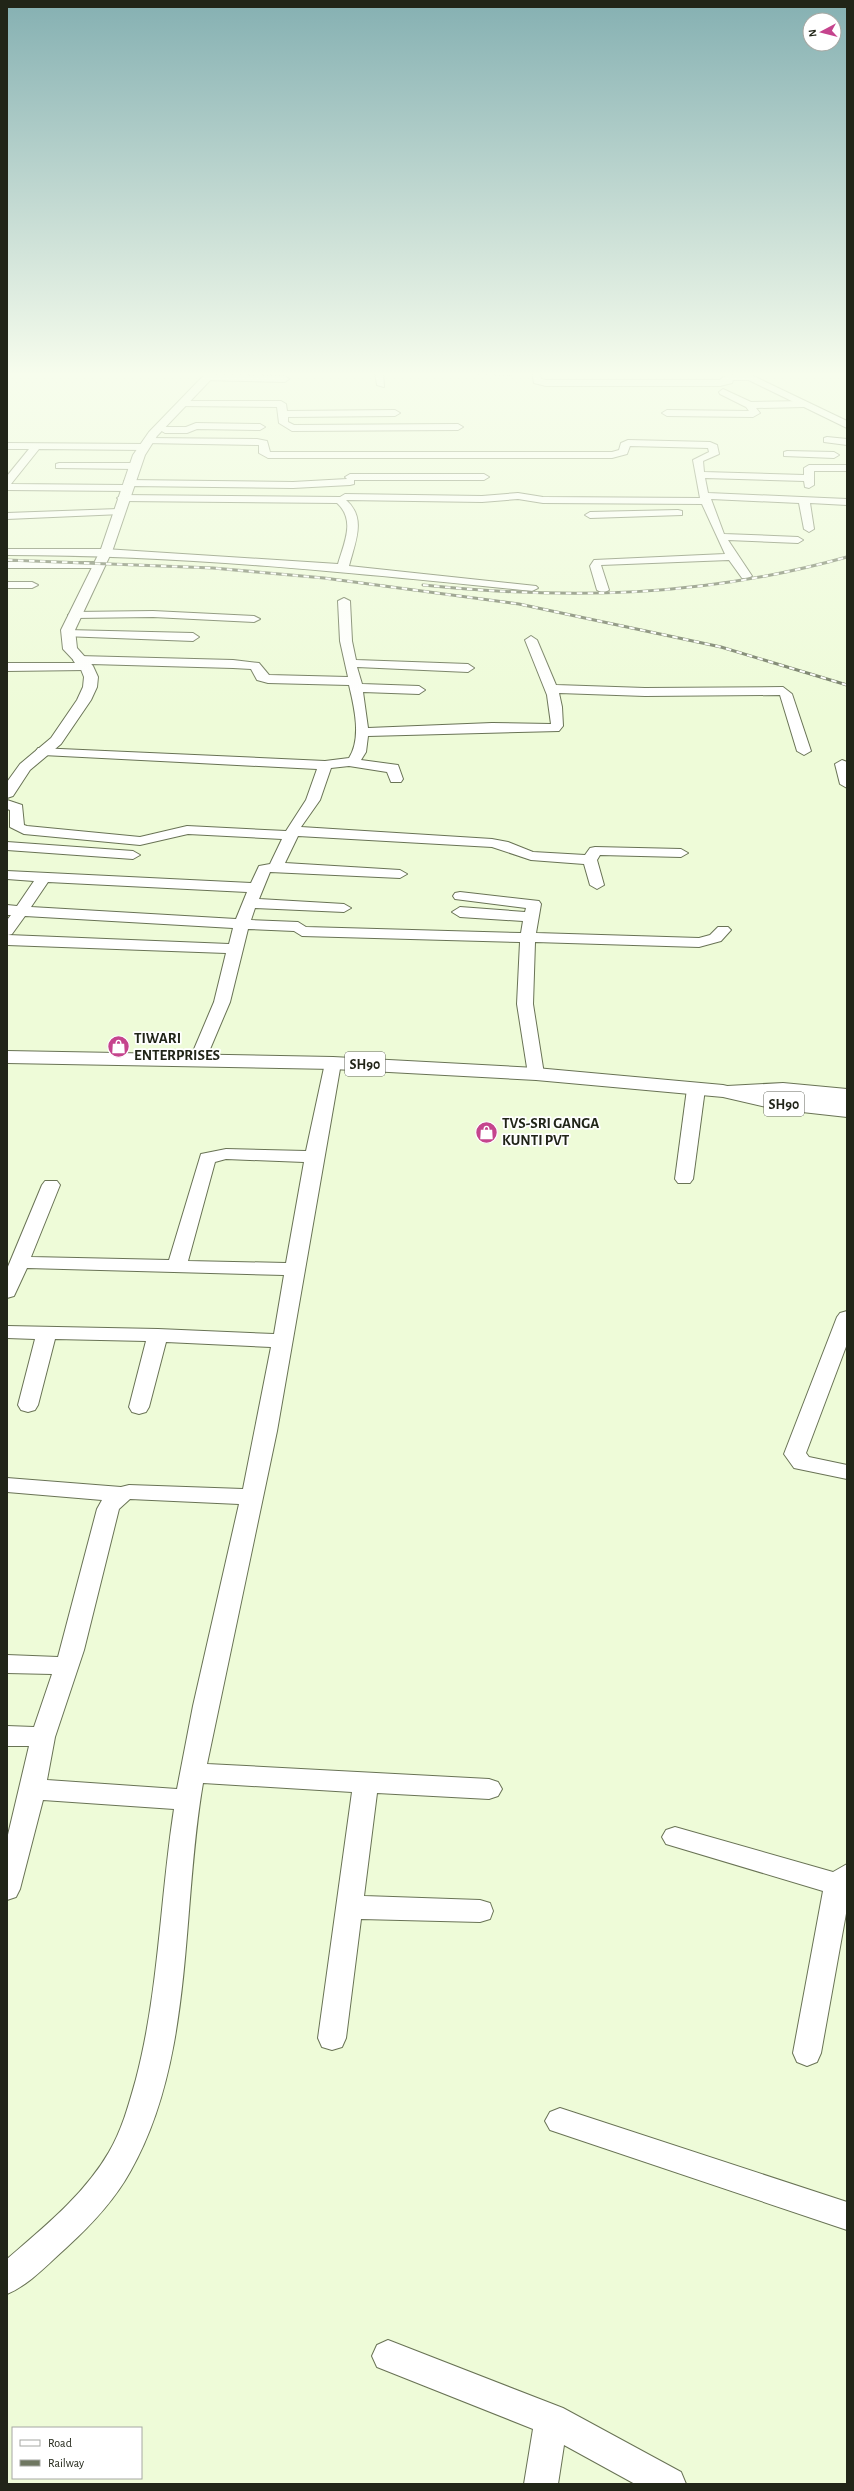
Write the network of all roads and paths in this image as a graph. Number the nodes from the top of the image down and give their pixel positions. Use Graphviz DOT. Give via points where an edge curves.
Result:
graph roads {
  1 [pos="17,487"];
  2 [pos="208,487"];
  3 [pos="348,487"];
  4 [pos="445,487"];
  5 [pos="703,487"];
  6 [pos="808,487"];
  7 [pos="540,489"];
  8 [pos="126,490"];
  9 [pos="221,498"];
  10 [pos="706,499"];
  11 [pos="762,499"];
  12 [pos="345,500"];
  13 [pos="807,501"];
  14 [pos="847,502"];
  15 [pos="215,508"];
  16 [pos="765,510"];
  17 [pos="118,512"];
  18 [pos="711,514"];
  19 [pos="590,515"];
  20 [pos="7,516"];
  21 [pos="809,529"];
  22 [pos="721,537"];
  23 [pos="798,540"];
  24 [pos="7,552"];
  25 [pos="733,557"];
  26 [pos="102,558"];
  27 [pos="7,565"];
  28 [pos="343,567"];
  29 [pos="746,576"];
  30 [pos="7,585"];
  31 [pos="32,585"];
  32 [pos="532,588"];
  33 [pos="603,590"];
  34 [pos="344,601"];
  35 [pos="74,615"];
  36 [pos="254,619"];
  37 [pos="67,634"];
  38 [pos="193,637"];
  39 [pos="531,640"];
  40 [pos="82,663"];
  41 [pos="352,663"];
  42 [pos="7,668"];
  43 [pos="468,668"];
  44 [pos="357,684"];
  45 [pos="551,689"];
  46 [pos="419,690"];
  47 [pos="362,732"];
  48 [pos="43,751"];
  49 [pos="804,751"];
  50 [pos="350,762"];
  51 [pos="325,764"];
  52 [pos="842,764"];
  53 [pos="396,779"];
  54 [pos="847,784"];
  55 [pos="7,793"];
  56 [pos="7,804"];
  57 [pos="292,833"];
  58 [pos="140,841"];
  59 [pos="7,846"];
  60 [pos="680,853"];
  61 [pos="133,855"];
  62 [pos="590,860"];
  63 [pos="276,867"];
  64 [pos="400,874"];
  65 [pos="7,875"];
  66 [pos="44,876"];
  67 [pos="121,880"];
  68 [pos="597,885"];
  69 [pos="256,888"];
  70 [pos="249,903"];
  71 [pos="460,904"];
  72 [pos="344,908"];
  73 [pos="13,911"];
  74 [pos="242,922"];
  75 [pos="723,930"];
  76 [pos="7,931"];
  77 [pos="527,938"];
  78 [pos="7,940"];
  79 [pos="235,949"];
  80 [pos="7,1057"];
  81 [pos="197,1061"];
  82 [pos="333,1062"];
  83 [pos="536,1074"];
  84 [pos="696,1089"];
  85 [pos="723,1092"];
  86 [pos="847,1094"];
  87 [pos="847,1102"];
  88 [pos="847,1111"];
  89 [pos="313,1157"];
  90 [pos="684,1179"];
  91 [pos="51,1185"];
  92 [pos="19,1262"];
  93 [pos="177,1266"];
  94 [pos="294,1269"];
  95 [pos="7,1292"];
  96 [pos="847,1317"];
  97 [pos="7,1332"];
  98 [pos="47,1332"];
  99 [pos="158,1335"];
  100 [pos="282,1341"];
  101 [pos="28,1405"];
  102 [pos="139,1407"];
  103 [pos="847,1472"];
  104 [pos="7,1485"];
  105 [pos="120,1494"];
  106 [pos="252,1497"];
  107 [pos="7,1664"];
  108 [pos="67,1666"];
  109 [pos="7,1736"];
  110 [pos="43,1737"];
  111 [pos="193,1773"];
  112 [pos="366,1782"];
  113 [pos="33,1789"];
  114 [pos="489,1789"];
  115 [pos="188,1800"];
  116 [pos="675,1836"];
  117 [pos="842,1880"];
  118 [pos="7,1889"];
  119 [pos="348,1907"];
  120 [pos="480,1911"];
  121 [pos="332,2038"];
  122 [pos="807,2053"];
  123 [pos="560,2121"];
  124 [pos="847,2216"];
  125 [pos="7,2279"];
  126 [pos="388,2356"];
  127 [pos="551,2420"];
  128 [pos="541,2484"];
  129 [pos="669,2484"];
  1 -- 8 [label="street"];
  2 -- 8 [label="street"];
  3 -- 12 [label="street"];
  4 -- 7 [label="street"];
  5 -- 10 [label="street"];
  6 -- 13 [label="street"];
  8 -- 9 [label="street"];
  8 -- 17 [label="main road"];
  9 -- 12 [label="street"];
  9 -- 15 [label="street"];
  10 -- 11 [label="street"];
  10 -- 12 [label="street" via="538,499 518,496 482,499"];
  10 -- 18 [label="street"];
  11 -- 13 [label="street"];
  11 -- 16 [label="street"];
  12 -- 28 [label="street" via="354,522"];
  13 -- 14 [label="street"];
  13 -- 21 [label="street"];
  17 -- 20 [label="street"];
  17 -- 26 [label="main road"];
  18 -- 19 [label="street"];
  18 -- 22 [label="street"];
  22 -- 23 [label="street"];
  22 -- 25 [label="street"];
  24 -- 26 [label="street"];
  25 -- 29 [label="street"];
  25 -- 33 [label="street" via="598,562 595,566"];
  26 -- 27 [label="street"];
  26 -- 28 [label="street"];
  26 -- 35 [label="main road"];
  28 -- 32 [label="street"];
  30 -- 31 [label="street"];
  34 -- 41 [label="street" via="348,653"];
  35 -- 36 [label="street" via="153,614"];
  35 -- 37 [label="main road"];
  37 -- 38 [label="street"];
  37 -- 40 [label="main road" via="70,649"];
  39 -- 45 [label="street"];
  40 -- 42 [label="street"];
  40 -- 44 [label="street" via="233,664 255,666 261,677 268,679"];
  40 -- 48 [label="main road" via="91,677 86,698 56,741"];
  41 -- 43 [label="street"];
  41 -- 44 [label="street"];
  44 -- 46 [label="street"];
  44 -- 47 [label="street"];
  45 -- 47 [label="street" via="558,717 557,726 554,728 492,727"];
  45 -- 49 [label="street" via="645,692 783,691"];
  47 -- 50 [label="street" via="359,755"];
  48 -- 51 [label="street"];
  48 -- 55 [label="main road" via="25,767"];
  50 -- 51 [label="street"];
  50 -- 53 [label="street" via="394,768"];
  51 -- 57 [label="street" via="313,800 299,818"];
  52 -- 54 [label="street"];
  56 -- 58 [label="street" via="17,808 16,825 20,829"];
  57 -- 58 [label="street" via="187,830"];
  57 -- 62 [label="street" via="492,843 531,856"];
  57 -- 63 [label="street"];
  58 -- 61 [label="street"];
  59 -- 61 [label="street"];
  60 -- 62 [label="street" via="598,851 593,852"];
  61 -- 67 [label="street"];
  62 -- 68 [label="street"];
  63 -- 64 [label="street"];
  63 -- 69 [label="street" via="264,869"];
  65 -- 66 [label="street"];
  66 -- 67 [label="street"];
  66 -- 73 [label="street"];
  67 -- 69 [label="street"];
  69 -- 70 [label="street"];
  70 -- 72 [label="street"];
  70 -- 74 [label="street"];
  71 -- 77 [label="street" via="534,904"];
  73 -- 74 [label="street"];
  73 -- 76 [label="street"];
  74 -- 77 [label="street" via="298,927 302,931"];
  74 -- 79 [label="street"];
  75 -- 77 [label="street" via="720,937 714,940 695,942"];
  77 -- 83 [label="street" via="525,1005"];
  78 -- 79 [label="street"];
  79 -- 81 [label="street" via="224,995"];
  80 -- 81 [label="main road, SH90"];
  81 -- 82 [label="main road, SH90"];
  82 -- 83 [label="main road, SH90"];
  82 -- 89 [label="street"];
  83 -- 84 [label="main road, SH90"];
  84 -- 85 [label="main road, SH90"];
  84 -- 90 [label="street"];
  85 -- 86 [label="street" via="772,1088"];
  85 -- 87 [label="main road"];
  85 -- 88 [label="main road, SH90" via="775,1103"];
  89 -- 93 [label="street" via="226,1154 207,1158"];
  89 -- 94 [label="street"];
  91 -- 92 [label="street"];
  92 -- 93 [label="street"];
  92 -- 95 [label="street"];
  93 -- 94 [label="street"];
  94 -- 100 [label="street"];
  96 -- 103 [label="street" via="795,1454 802,1463"];
  97 -- 98 [label="street"];
  98 -- 99 [label="street"];
  98 -- 101 [label="street"];
  99 -- 100 [label="street"];
  99 -- 102 [label="street"];
  100 -- 106 [label="street"];
  104 -- 105 [label="street"];
  105 -- 106 [label="street"];
  105 -- 108 [label="street" via="113,1499 108,1509"];
  106 -- 111 [label="street"];
  107 -- 108 [label="street"];
  108 -- 110 [label="street"];
  109 -- 110 [label="street"];
  110 -- 113 [label="street"];
  111 -- 112 [label="street"];
  111 -- 115 [label="street"];
  112 -- 114 [label="street"];
  112 -- 119 [label="street"];
  113 -- 115 [label="street"];
  113 -- 118 [label="street"];
  115 -- 125 [label="street" via="161,2038 147,2096 129,2142 111,2178 75,2220"];
  116 -- 117 [label="street"];
  117 -- 122 [label="street"];
  119 -- 120 [label="street"];
  119 -- 121 [label="street"];
  123 -- 124 [label="street"];
  126 -- 127 [label="street"];
  127 -- 128 [label="street"];
  127 -- 129 [label="street"];
}
